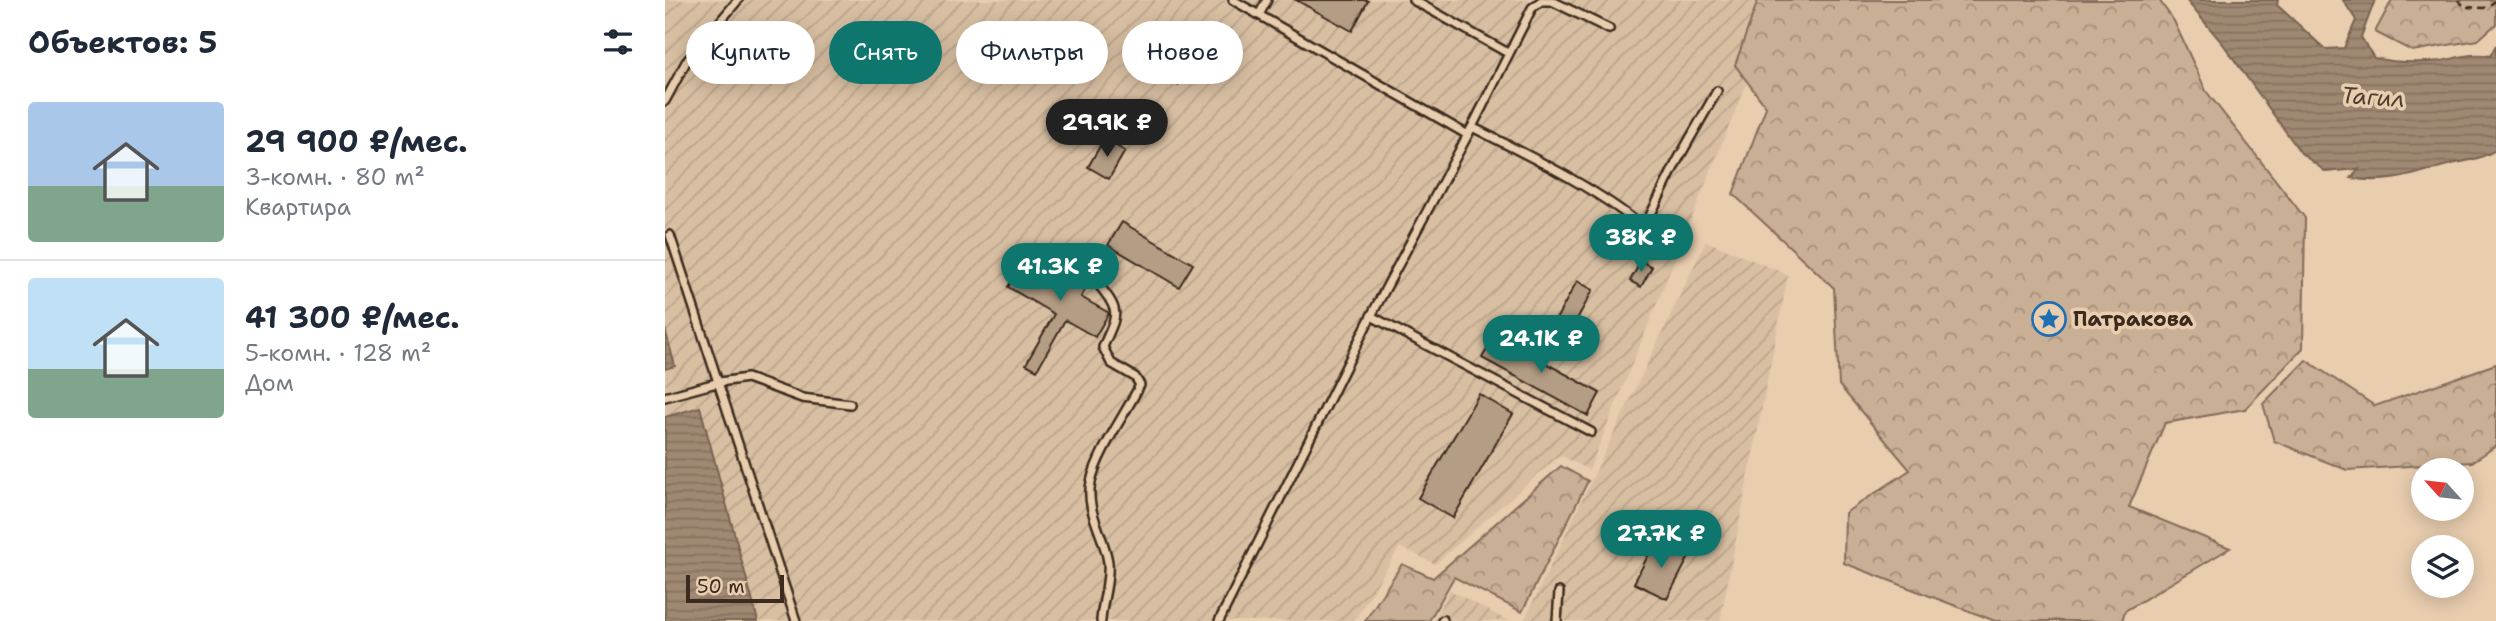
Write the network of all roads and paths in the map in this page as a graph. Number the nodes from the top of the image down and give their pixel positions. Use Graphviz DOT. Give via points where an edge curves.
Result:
graph roads {
  1 [pos="738,0"];
  2 [pos="1233,0"];
  3 [pos="1267,0"];
  4 [pos="1413,0"];
  5 [pos="2458,0"];
  6 [pos="2496,1"];
  7 [pos="1259,15"];
  8 [pos="1609,29"];
  9 [pos="1508,53"];
  10 [pos="1717,91"];
  11 [pos="665,101"];
  12 [pos="1470,131"];
  13 [pos="1644,228"];
  14 [pos="670,235"];
  15 [pos="1644,251"];
  16 [pos="1098,284"];
  17 [pos="1371,316"];
  18 [pos="720,382"];
  19 [pos="665,397"];
  20 [pos="850,404"];
  21 [pos="1591,432"];
  22 [pos="1559,592"];
  23 [pos="796,621"];
  24 [pos="1101,621"];
  25 [pos="1219,621"];
  26 [pos="1557,621"];
  1 -- 11 [label="lane" via="687,62"];
  2 -- 7 [label="lane"];
  3 -- 7 [label="lane"];
  4 -- 9 [label="lane"];
  5 -- 6 [label="path" via="2465,7 2484,8"];
  7 -- 12 [label="lane"];
  8 -- 9 [label="lane" via="1552,1 1541,1 1532,8"];
  9 -- 12 [label="lane"];
  10 -- 13 [label="lane"];
  12 -- 13 [label="lane" via="1541,162"];
  12 -- 17 [label="lane"];
  13 -- 15 [label="lane"];
  14 -- 18 [label="lane"];
  16 -- 24 [label="lane" via="1114,303 1115,319 1103,347 1111,363 1140,385 1091,482 1089,500 1108,560"];
  17 -- 21 [label="lane"];
  17 -- 25 [label="lane"];
  18 -- 19 [label="lane"];
  18 -- 20 [label="lane" via="747,378 802,398"];
  18 -- 23 [label="lane"];
  22 -- 26 [label="lane"];
}
